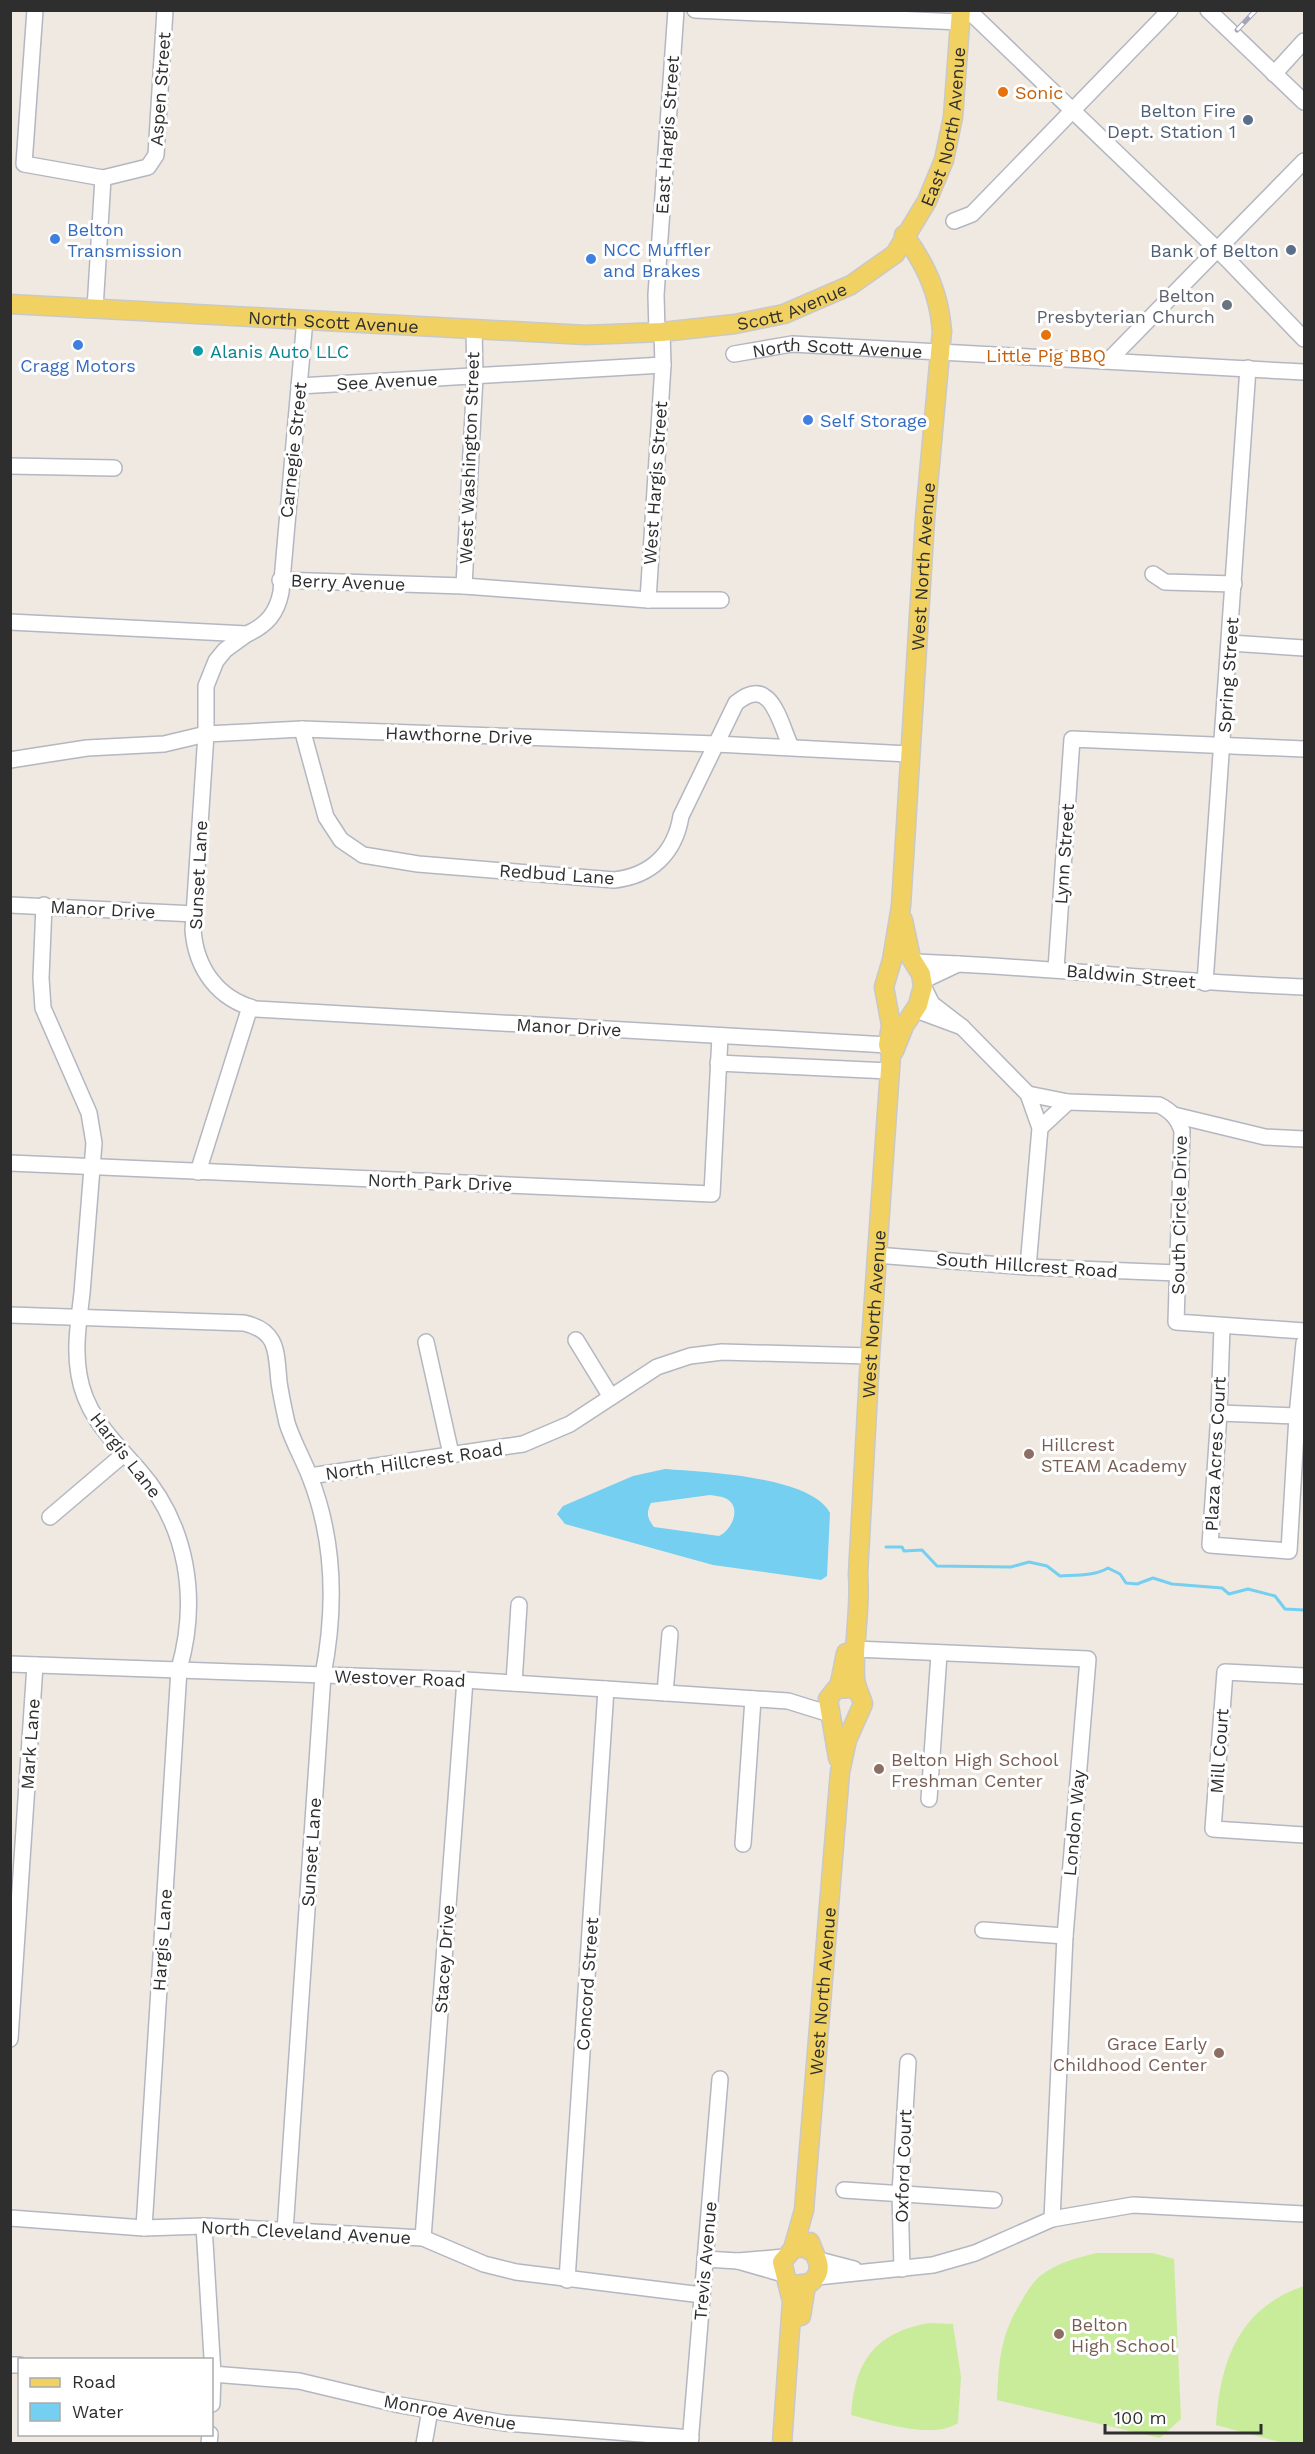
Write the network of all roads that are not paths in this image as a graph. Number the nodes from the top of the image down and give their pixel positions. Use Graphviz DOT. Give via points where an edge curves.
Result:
graph roads {
  1 [pos="36,10"];
  2 [pos="165,10"];
  3 [pos="676,10"];
  4 [pos="695,10"];
  5 [pos="1170,10"];
  6 [pos="1208,10"];
  7 [pos="963,14"];
  8 [pos="1305,41"];
  9 [pos="1274,74"];
  10 [pos="1305,102"];
  11 [pos="1074,111"];
  12 [pos="1305,161"];
  13 [pos="103,178"];
  14 [pos="954,221"];
  15 [pos="904,235"];
  16 [pos="1217,250"];
  17 [pos="10,304"];
  18 [pos="95,309"];
  19 [pos="305,319"];
  20 [pos="474,330"];
  21 [pos="659,332"];
  22 [pos="1305,339"];
  23 [pos="734,354"];
  24 [pos="939,354"];
  25 [pos="1108,360"];
  26 [pos="663,365"];
  27 [pos="1248,368"];
  28 [pos="1305,372"];
  29 [pos="475,376"];
  30 [pos="299,386"];
  31 [pos="10,466"];
  32 [pos="114,468"];
  33 [pos="1153,574"];
  34 [pos="280,580"];
  35 [pos="1234,584"];
  36 [pos="464,586"];
  37 [pos="648,600"];
  38 [pos="721,600"];
  39 [pos="10,622"];
  40 [pos="247,634"];
  41 [pos="1230,644"];
  42 [pos="1305,648"];
  43 [pos="302,729"];
  44 [pos="206,734"];
  45 [pos="716,744"];
  46 [pos="1223,746"];
  47 [pos="791,747"];
  48 [pos="1305,749"];
  49 [pos="909,754"];
  50 [pos="10,760"];
  51 [pos="10,905"];
  52 [pos="44,905"];
  53 [pos="901,906"];
  54 [pos="195,914"];
  55 [pos="892,960"];
  56 [pos="913,960"];
  57 [pos="958,964"];
  58 [pos="1056,969"];
  59 [pos="923,983"];
  60 [pos="1204,983"];
  61 [pos="1305,987"];
  62 [pos="250,1007"];
  63 [pos="889,1010"];
  64 [pos="913,1012"];
  65 [pos="962,1027"];
  66 [pos="720,1036"];
  67 [pos="889,1057"];
  68 [pos="718,1063"];
  69 [pos="1028,1094"];
  70 [pos="1068,1102"];
  71 [pos="1174,1115"];
  72 [pos="1040,1128"];
  73 [pos="1305,1138"];
  74 [pos="10,1163"];
  75 [pos="92,1167"];
  76 [pos="198,1172"];
  77 [pos="876,1255"];
  78 [pos="1028,1267"];
  79 [pos="1178,1273"];
  80 [pos="10,1315"];
  81 [pos="80,1318"];
  82 [pos="1222,1327"];
  83 [pos="1305,1331"];
  84 [pos="576,1340"];
  85 [pos="426,1342"];
  86 [pos="1305,1342"];
  87 [pos="870,1356"];
  88 [pos="611,1397"];
  89 [pos="1219,1413"];
  90 [pos="1297,1416"];
  91 [pos="124,1454"];
  92 [pos="451,1454"];
  93 [pos="310,1476"];
  94 [pos="50,1517"];
  95 [pos="858,1574"];
  96 [pos="519,1605"];
  97 [pos="670,1634"];
  98 [pos="855,1649"];
  99 [pos="939,1654"];
  100 [pos="10,1664"];
  101 [pos="35,1665"];
  102 [pos="179,1669"];
  103 [pos="323,1675"];
  104 [pos="1305,1676"];
  105 [pos="465,1680"];
  106 [pos="514,1683"];
  107 [pos="606,1689"];
  108 [pos="836,1690"];
  109 [pos="665,1693"];
  110 [pos="859,1694"];
  111 [pos="753,1699"];
  112 [pos="788,1701"];
  113 [pos="830,1714"];
  114 [pos="856,1719"];
  115 [pos="840,1772"];
  116 [pos="929,1799"];
  117 [pos="1305,1834"];
  118 [pos="743,1845"];
  119 [pos="983,1930"];
  120 [pos="1065,1936"];
  121 [pos="10,2039"];
  122 [pos="908,2062"];
  123 [pos="720,2079"];
  124 [pos="844,2190"];
  125 [pos="900,2193"];
  126 [pos="994,2200"];
  127 [pos="1305,2214"];
  128 [pos="10,2218"];
  129 [pos="1052,2219"];
  130 [pos="204,2226"];
  131 [pos="144,2228"];
  132 [pos="285,2231"];
  133 [pos="423,2238"];
  134 [pos="705,2259"];
  135 [pos="800,2267"];
  136 [pos="902,2269"];
  137 [pos="567,2280"];
  138 [pos="702,2295"];
  139 [pos="211,2358"];
  140 [pos="213,2374"];
  141 [pos="430,2410"];
  142 [pos="691,2441"];
  143 [pos="424,2444"];
  144 [pos="782,2444"];
  145 [pos="791,2444"];
  1 -- 13 [label="street" via="24,164"];
  2 -- 13 [label="street, Aspen Street" via="156,155 148,167"];
  3 -- 21 [label="street, East Hargis Street" via="655,307"];
  4 -- 7 [label="street"];
  5 -- 11 [label="street"];
  6 -- 9 [label="street"];
  7 -- 11 [label="street"];
  7 -- 15 [label="main road, East North Avenue" via="953,117 944,160 927,201"];
  8 -- 9 [label="street"];
  9 -- 10 [label="street"];
  11 -- 14 [label="street" via="972,214"];
  11 -- 16 [label="street"];
  12 -- 16 [label="street"];
  13 -- 18 [label="street"];
  15 -- 21 [label="main road, Scott Avenue" via="895,254 881,265 851,285 804,307 752,321"];
  15 -- 24 [label="main road, West North Avenue" via="921,258 938,297 942,331"];
  16 -- 22 [label="street"];
  16 -- 25 [label="street"];
  17 -- 18 [label="main road, North Scott Avenue"];
  18 -- 19 [label="main road, North Scott Avenue"];
  19 -- 20 [label="main road, North Scott Avenue"];
  19 -- 30 [label="street, Carnegie Street"];
  20 -- 21 [label="main road, North Scott Avenue" via="586,335"];
  20 -- 29 [label="street, West Washington Street"];
  21 -- 26 [label="street, East Hargis Street"];
  23 -- 24 [label="street, North Scott Avenue" via="792,344"];
  24 -- 25 [label="street, North Scott Avenue"];
  24 -- 49 [label="main road, West North Avenue"];
  25 -- 27 [label="street, North Scott Avenue"];
  26 -- 29 [label="street, See Avenue"];
  26 -- 37 [label="street, West Hargis Street"];
  27 -- 28 [label="street, North Scott Avenue"];
  27 -- 35 [label="street, Spring Street"];
  29 -- 30 [label="street, See Avenue"];
  29 -- 36 [label="street, West Washington Street"];
  30 -- 34 [label="street, Carnegie Street"];
  31 -- 32 [label="street"];
  33 -- 35 [label="street" via="1165,582"];
  34 -- 36 [label="street, Berry Avenue"];
  34 -- 40 [label="street, Berry Avenue" via="274,613 260,628"];
  35 -- 41 [label="street, Spring Street"];
  36 -- 37 [label="street, Berry Avenue"];
  37 -- 38 [label="street, Berry Avenue"];
  39 -- 40 [label="street"];
  40 -- 44 [label="street, Sunset Lane" via="225,650 210,673 205,699"];
  41 -- 42 [label="street"];
  41 -- 46 [label="street, Spring Street"];
  43 -- 44 [label="street, Hawthorne Drive"];
  43 -- 45 [label="street, Hawthorne Drive"];
  43 -- 45 [label="street, Redbud Lane" via="326,817 341,840 363,855 418,864 614,880 639,874 668,851"];
  44 -- 50 [label="street, Hawthorne Drive" via="164,744 87,748"];
  44 -- 54 [label="street, Sunset Lane"];
  45 -- 47 [label="street, Hawthorne Drive"];
  45 -- 47 [label="street, Redbud Lane" via="736,703 747,694 758,692 770,698"];
  46 -- 48 [label="street"];
  46 -- 58 [label="street, Lynn Street" via="1072,739"];
  46 -- 60 [label="street, Spring Street"];
  47 -- 49 [label="street, Hawthorne Drive"];
  49 -- 53 [label="main road, West North Avenue"];
  51 -- 52 [label="street, Manor Drive"];
  52 -- 54 [label="street, Manor Drive"];
  52 -- 75 [label="street, Hargis Lane" via="44,1008 89,1113 94,1143"];
  53 -- 55 [label="main road, West North Avenue"];
  53 -- 56 [label="main road, West North Avenue"];
  54 -- 62 [label="street, Sunset Lane" via="194,944 204,971 220,990"];
  55 -- 56 [label="main road"];
  55 -- 63 [label="main road, West North Avenue" via="884,987"];
  56 -- 57 [label="street, Baldwin Street"];
  56 -- 59 [label="main road, West North Avenue"];
  57 -- 58 [label="street, Baldwin Street"];
  57 -- 59 [label="street, Baldwin Street"];
  58 -- 60 [label="street, Baldwin Street"];
  59 -- 64 [label="main road, West North Avenue"];
  59 -- 65 [label="street" via="932,1004"];
  60 -- 61 [label="street, Baldwin Street"];
  62 -- 66 [label="street, Manor Drive"];
  62 -- 76 [label="street"];
  63 -- 64 [label="main road" via="901,1016"];
  63 -- 67 [label="main road, West North Avenue"];
  64 -- 65 [label="street"];
  64 -- 67 [label="main road, West North Avenue" via="898,1047"];
  65 -- 69 [label="street"];
  66 -- 67 [label="street, Manor Drive"];
  66 -- 68 [label="street, North Park Drive"];
  67 -- 68 [label="street"];
  67 -- 77 [label="main road, West North Avenue"];
  68 -- 76 [label="street, North Park Drive" via="712,1194"];
  69 -- 70 [label="street, South Circle Drive"];
  69 -- 72 [label="street"];
  70 -- 71 [label="street, South Circle Drive" via="1158,1105"];
  70 -- 72 [label="street"];
  71 -- 73 [label="street" via="1265,1137"];
  71 -- 79 [label="street, South Circle Drive" via="1182,1131"];
  72 -- 78 [label="street"];
  74 -- 75 [label="street, North Park Drive"];
  75 -- 76 [label="street, North Park Drive"];
  75 -- 81 [label="street, Hargis Lane"];
  77 -- 78 [label="street, South Hillcrest Road"];
  77 -- 87 [label="main road, West North Avenue"];
  78 -- 79 [label="street, South Hillcrest Road"];
  79 -- 82 [label="street, South Circle Drive" via="1176,1322"];
  80 -- 81 [label="street, North Hillcrest Road"];
  81 -- 91 [label="street, Hargis Lane" via="76,1355 84,1394 102,1429"];
  81 -- 93 [label="street, North Hillcrest Road" via="244,1323 262,1330 275,1346 290,1432"];
  82 -- 83 [label="street"];
  82 -- 89 [label="street, Plaza Acres Court"];
  84 -- 88 [label="street"];
  85 -- 92 [label="street"];
  86 -- 90 [label="street, Plaza Acres Court"];
  87 -- 88 [label="street, North Hillcrest Road" via="722,1352 690,1356 657,1367"];
  87 -- 95 [label="main road, West North Avenue"];
  88 -- 92 [label="street, North Hillcrest Road" via="570,1424 523,1444"];
  89 -- 90 [label="street"];
  89 -- 90 [label="street, Plaza Acres Court" via="1210,1545 1289,1551"];
  91 -- 94 [label="street"];
  91 -- 102 [label="street, Hargis Lane" via="154,1489 182,1546 190,1608"];
  92 -- 93 [label="street, North Hillcrest Road"];
  93 -- 103 [label="street, Sunset Lane" via="331,1567 332,1618"];
  95 -- 98 [label="main road, West North Avenue" via="860,1603"];
  95 -- 108 [label="main road, West North Avenue" via="850,1603 847,1649"];
  96 -- 106 [label="street"];
  97 -- 109 [label="street"];
  98 -- 99 [label="street, London Way"];
  98 -- 110 [label="main road, West North Avenue"];
  99 -- 116 [label="street"];
  99 -- 120 [label="street, London Way" via="1088,1659"];
  100 -- 101 [label="street, Westover Road"];
  101 -- 102 [label="street, Westover Road"];
  101 -- 121 [label="street, Mark Lane"];
  102 -- 103 [label="street, Westover Road"];
  102 -- 131 [label="street, Hargis Lane"];
  103 -- 105 [label="street, Westover Road"];
  103 -- 132 [label="street, Sunset Lane"];
  104 -- 117 [label="street, Mill Court" via="1225,1672 1213,1829"];
  105 -- 106 [label="street, Westover Road"];
  105 -- 133 [label="street, Stacey Drive"];
  106 -- 107 [label="street, Westover Road"];
  107 -- 109 [label="street, Westover Road"];
  107 -- 137 [label="street, Concord Street"];
  108 -- 110 [label="main road" via="850,1688"];
  108 -- 112 [label="street, Westover Road"];
  108 -- 113 [label="main road, West North Avenue" via="827,1704"];
  109 -- 111 [label="street, Westover Road"];
  110 -- 114 [label="main road, West North Avenue" via="863,1704"];
  111 -- 112 [label="street, Westover Road"];
  111 -- 118 [label="street"];
  112 -- 113 [label="street, Westover Road"];
  113 -- 114 [label="main road" via="839,1721"];
  113 -- 115 [label="main road, West North Avenue"];
  114 -- 115 [label="main road, West North Avenue"];
  115 -- 135 [label="main road, West North Avenue"];
  119 -- 120 [label="street"];
  120 -- 129 [label="street, London Way"];
  122 -- 125 [label="street, Oxford Court"];
  123 -- 134 [label="street, Trevis Avenue"];
  124 -- 125 [label="street"];
  125 -- 126 [label="street"];
  125 -- 136 [label="street, Oxford Court"];
  127 -- 129 [label="street" via="1133,2205"];
  128 -- 131 [label="street, North Cleveland Avenue"];
  129 -- 136 [label="street" via="975,2253"];
  130 -- 131 [label="street, North Cleveland Avenue"];
  130 -- 132 [label="street, North Cleveland Avenue"];
  130 -- 139 [label="street"];
  132 -- 133 [label="street, North Cleveland Avenue"];
  133 -- 137 [label="street, North Cleveland Avenue" via="484,2264"];
  134 -- 135 [label="street"];
  134 -- 138 [label="street, Trevis Avenue"];
  135 -- 136 [label="street"];
  135 -- 144 [label="main road, West North Avenue" via="792,2301"];
  135 -- 145 [label="main road, West North Avenue"];
  137 -- 138 [label="street, North Cleveland Avenue"];
  138 -- 142 [label="street, Trevis Avenue"];
  140 -- 141 [label="street, Monroe Avenue" via="299,2381"];
  141 -- 142 [label="street, Monroe Avenue" via="536,2427"];
  141 -- 143 [label="street"];
}
